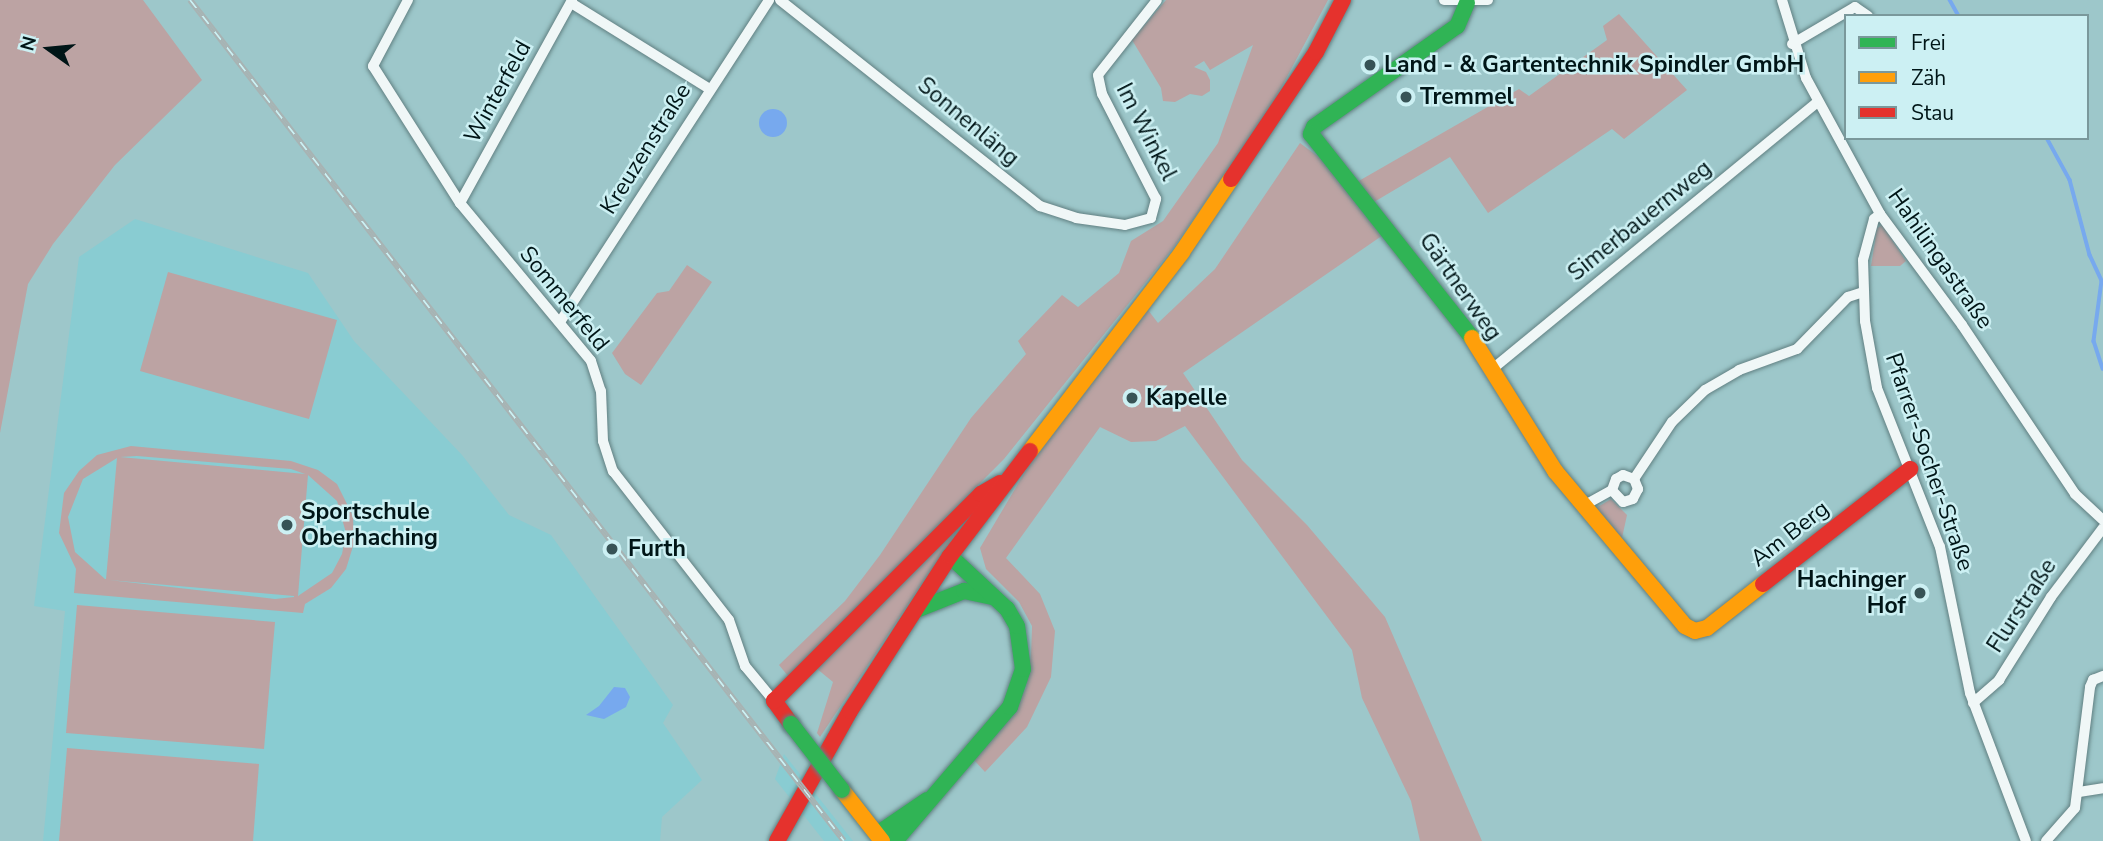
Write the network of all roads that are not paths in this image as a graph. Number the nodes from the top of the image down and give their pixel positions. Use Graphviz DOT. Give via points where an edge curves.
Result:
graph roads {
  1 [pos="408,0"];
  2 [pos="769,0"];
  3 [pos="780,0"];
  4 [pos="1157,0"];
  5 [pos="1343,0"];
  6 [pos="1444,0"];
  7 [pos="1488,0"];
  8 [pos="1782,0"];
  9 [pos="571,1"];
  10 [pos="1466,3"];
  11 [pos="1865,14"];
  12 [pos="1792,44"];
  13 [pos="708,89"];
  14 [pos="1817,102"];
  15 [pos="1841,136"];
  16 [pos="460,203"];
  17 [pos="1880,214"];
  18 [pos="1151,218"];
  19 [pos="1863,292"];
  20 [pos="560,322"];
  21 [pos="1490,371"];
  22 [pos="1910,469"];
  23 [pos="1634,479"];
  24 [pos="1004,481"];
  25 [pos="1612,490"];
  26 [pos="1583,506"];
  27 [pos="2103,520"];
  28 [pos="2103,528"];
  29 [pos="950,556"];
  30 [pos="1000,599"];
  31 [pos="913,611"];
  32 [pos="1695,631"];
  33 [pos="2103,676"];
  34 [pos="774,701"];
  35 [pos="1973,703"];
  36 [pos="2103,788"];
  37 [pos="2079,792"];
  38 [pos="929,798"];
  39 [pos="880,837"];
  40 [pos="777,841"];
  41 [pos="895,841"];
  42 [pos="2026,841"];
  43 [pos="2046,841"];
  1 -- 16 [label="street, Sommerfeld" via="373,66"];
  2 -- 13 [label="street, Kreuzenstraße"];
  3 -- 18 [label="street, Sonnenläng" via="1040,205 1076,218 1115,224"];
  4 -- 18 [label="street, Im Winkel" via="1097,82 1154,190"];
  5 -- 24 [label="main road" via="1316,52 1182,252"];
  6 -- 10 [label="street"];
  7 -- 10 [label="street"];
  8 -- 12 [label="street, Hahilingastraße"];
  9 -- 13 [label="street"];
  9 -- 16 [label="street, Winterfeld"];
  10 -- 21 [label="main road, Gärtnerweg" via="1457,26 1314,127 1311,134 1431,278"];
  11 -- 12 [label="street" via="1855,7"];
  12 -- 14 [label="street, Hahilingastraße"];
  13 -- 20 [label="street, Kreuzenstraße"];
  14 -- 15 [label="street, Hahilingastraße"];
  14 -- 21 [label="street, Simerbauernweg"];
  15 -- 17 [label="street, Hahilingastraße"];
  16 -- 20 [label="street, Sommerfeld"];
  17 -- 19 [label="street, Pfarrer-Socher-Straße" via="1866,242"];
  17 -- 27 [label="street, Hahilingastraße" via="1959,321 2075,494"];
  19 -- 22 [label="street, Pfarrer-Socher-Straße" via="1877,388"];
  19 -- 23 [label="street" via="1848,297 1797,349 1739,370 1705,390 1672,422"];
  20 -- 34 [label="street, Sommerfeld" via="598,376 603,441 613,471 729,620 745,666"];
  21 -- 26 [label="main road, Gärtnerweg"];
  22 -- 32 [label="main road, Am Berg" via="1707,628"];
  22 -- 35 [label="street, Pfarrer-Socher-Straße" via="1940,547"];
  23 -- 25 [label="street" via="1623,475"];
  23 -- 25 [label="street" via="1637,494 1629,501 1619,500"];
  24 -- 29 [label="main road"];
  24 -- 34 [label="main road" via="981,494"];
  25 -- 26 [label="street"];
  26 -- 32 [label="main road, Gärtnerweg" via="1685,626"];
  28 -- 35 [label="street, Flurstraße" via="2051,597 1999,680"];
  29 -- 30 [label="main road"];
  29 -- 31 [label="main road"];
  30 -- 31 [label="main road" via="964,591"];
  30 -- 38 [label="main road" via="1017,626 1023,650 1019,689 1003,716"];
  31 -- 40 [label="main road"];
  33 -- 37 [label="street" via="2090,687 2080,745"];
  34 -- 39 [label="main road, bridge"];
  35 -- 42 [label="street, Pfarrer-Socher-Straße"];
  36 -- 37 [label="street"];
  37 -- 43 [label="street" via="2075,808"];
  38 -- 39 [label="main road"];
  38 -- 41 [label="main road"];
}
